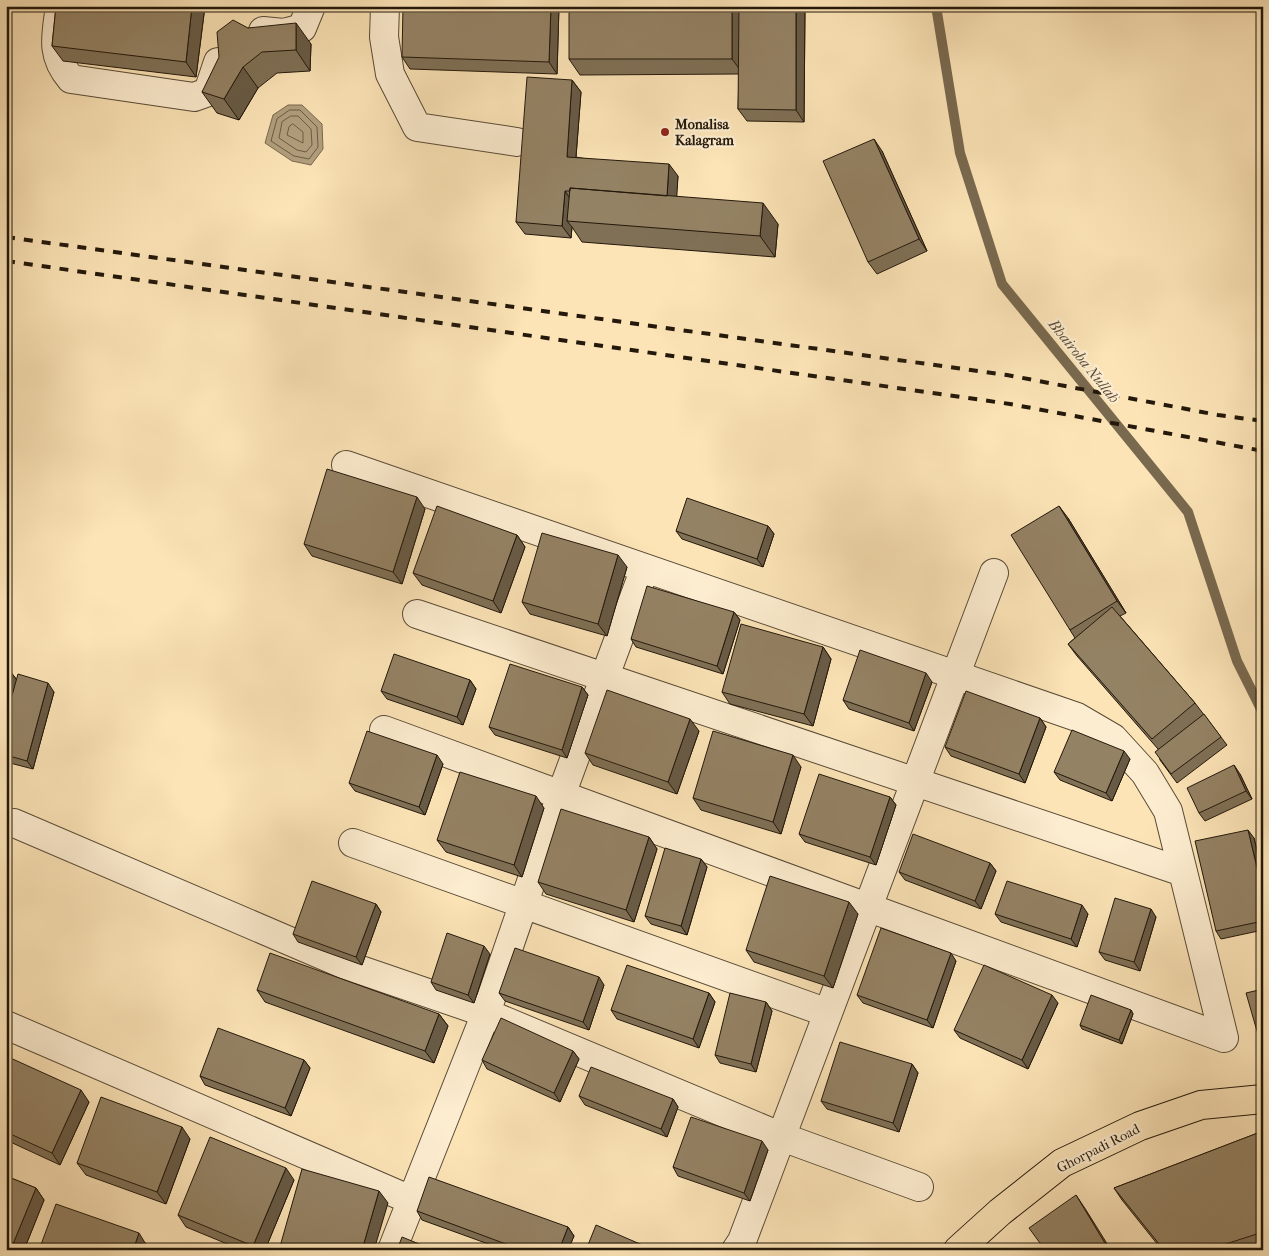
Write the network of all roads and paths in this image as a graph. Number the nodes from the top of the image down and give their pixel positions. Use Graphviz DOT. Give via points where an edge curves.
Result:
graph roads {
  1 [pos="60,6"];
  2 [pos="311,6"];
  3 [pos="385,6"];
  4 [pos="517,142"];
  5 [pos="346,465"];
  6 [pos="645,568"];
  7 [pos="994,573"];
  8 [pos="417,614"];
  9 [pos="956,675"];
  10 [pos="605,676"];
  11 [pos="384,730"];
  12 [pos="916,781"];
  13 [pos="561,795"];
  14 [pos="14,823"];
  15 [pos="353,843"];
  16 [pos="1183,872"];
  17 [pos="524,904"];
  18 [pos="868,908"];
  19 [pos="486,1013"];
  20 [pos="828,1014"];
  21 [pos="6,1025"];
  22 [pos="1263,1098"];
  23 [pos="782,1137"];
  24 [pos="919,1187"];
  25 [pos="410,1200"];
  26 [pos="394,1244"];
  27 [pos="964,1248"];
  28 [pos="424,1250"];
  29 [pos="736,1250"];
  1 -- 2 [label="street" via="55,41 60,67 71,79 194,97 208,92 224,43 248,29 284,33 302,28"];
  3 -- 4 [label="street" via="384,37 390,74 417,127"];
  5 -- 6 [label="street"];
  6 -- 9 [label="street"];
  6 -- 10 [label="street"];
  7 -- 9 [label="street"];
  8 -- 10 [label="street"];
  9 -- 12 [label="street"];
  9 -- 16 [label="street" via="1077,717 1113,738 1145,773 1168,811"];
  10 -- 12 [label="street"];
  10 -- 13 [label="street"];
  11 -- 13 [label="street"];
  12 -- 16 [label="street"];
  12 -- 18 [label="street"];
  13 -- 17 [label="street"];
  13 -- 18 [label="street"];
  14 -- 19 [label="street" via="343,964"];
  15 -- 17 [label="street"];
  16 -- 18 [label="street" via="1224,1038"];
  17 -- 19 [label="street"];
  17 -- 20 [label="street"];
  18 -- 20 [label="street"];
  19 -- 23 [label="street"];
  19 -- 25 [label="street"];
  20 -- 23 [label="street"];
  21 -- 25 [label="street"];
  22 -- 27 [label="main road, Ghorpadi Road" via="1201,1104 1140,1126 1062,1163 1000,1212"];
  23 -- 24 [label="street"];
  23 -- 29 [label="street"];
  25 -- 26 [label="street"];
  26 -- 28 [label="street"];
}
